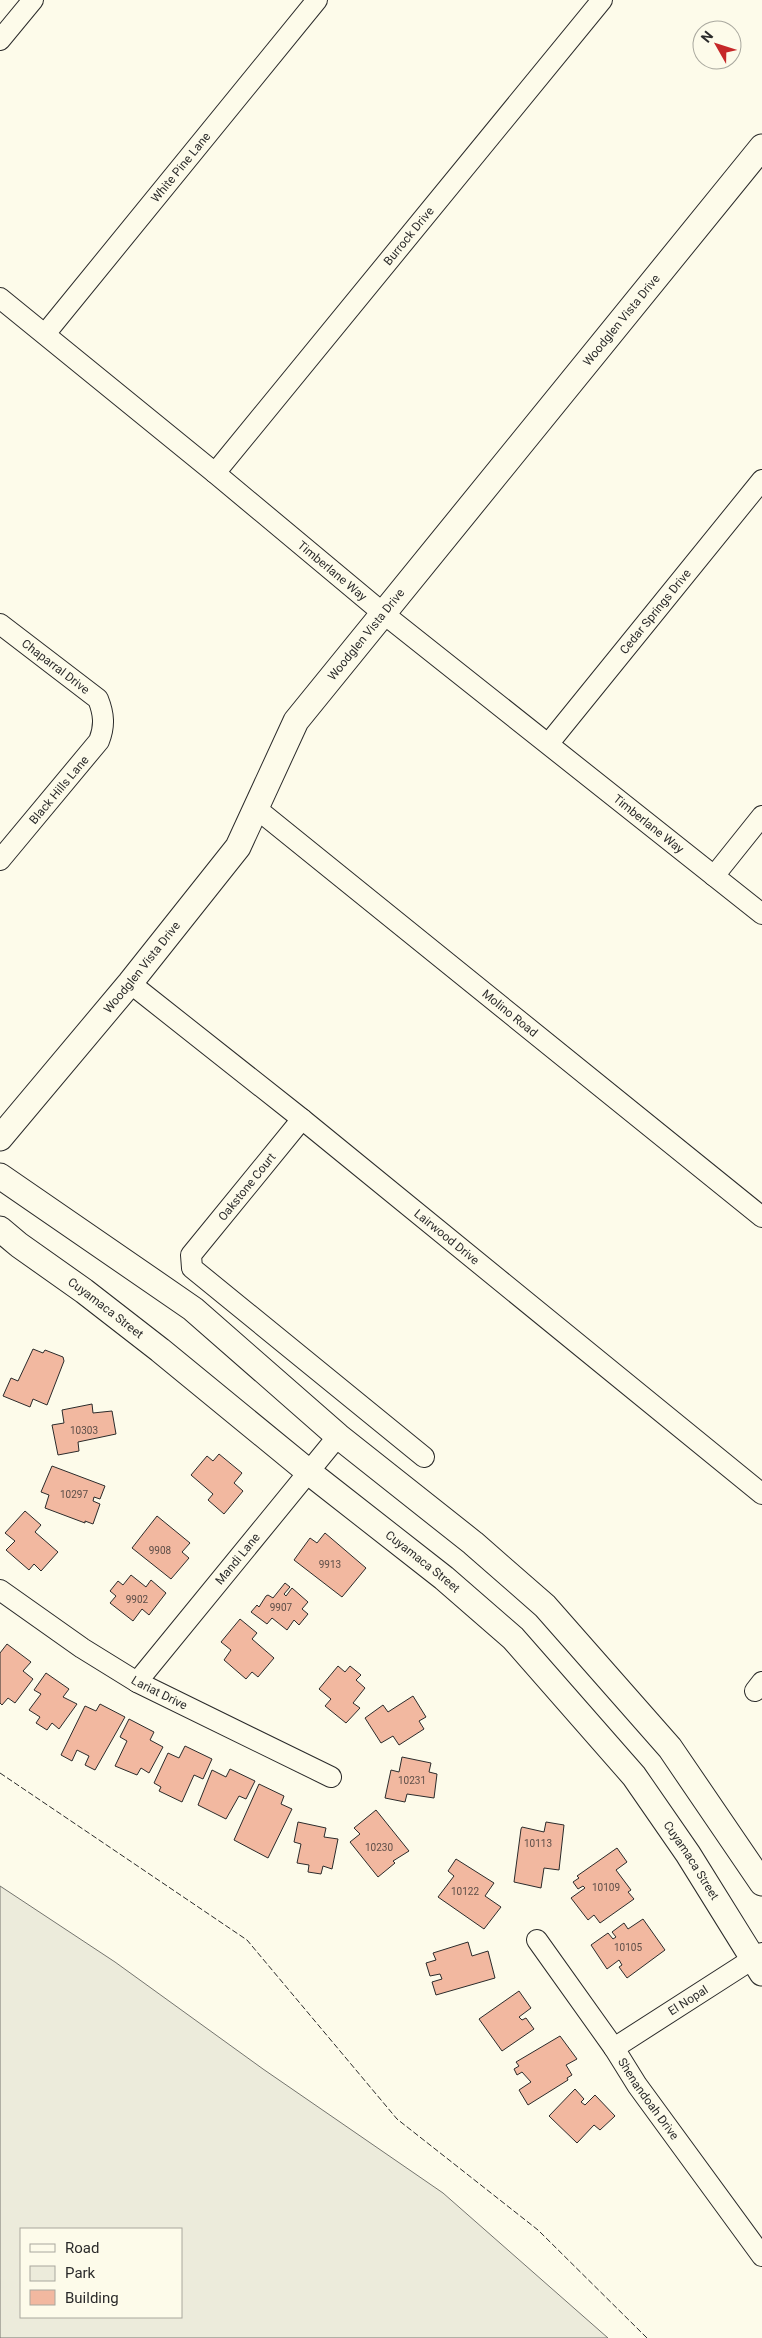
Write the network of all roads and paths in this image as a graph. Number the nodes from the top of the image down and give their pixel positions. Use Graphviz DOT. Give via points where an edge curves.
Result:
graph roads {
  1 [pos="33,0"];
  2 [pos="317,0"];
  3 [pos="602,0"];
  4 [pos="0,40"];
  5 [pos="762,147"];
  6 [pos="0,298"];
  7 [pos="45,334"];
  8 [pos="215,473"];
  9 [pos="762,480"];
  10 [pos="384,614"];
  11 [pos="0,624"];
  12 [pos="104,714"];
  13 [pos="549,743"];
  14 [pos="257,809"];
  15 [pos="762,816"];
  16 [pos="0,860"];
  17 [pos="714,876"];
  18 [pos="762,914"];
  19 [pos="130,983"];
  20 [pos="302,1119"];
  21 [pos="0,1138"];
  22 [pos="0,1176"];
  23 [pos="762,1217"];
  24 [pos="0,1229"];
  25 [pos="338,1436"];
  26 [pos="424,1457"];
  27 [pos="310,1473"];
  28 [pos="762,1494"];
  29 [pos="0,1590"];
  30 [pos="137,1682"];
  31 [pos="331,1776"];
  32 [pos="762,1883"];
  33 [pos="537,1940"];
  34 [pos="759,1962"];
  35 [pos="614,2048"];
  36 [pos="762,2256"];
  1 -- 4 [label="street"];
  2 -- 7 [label="street, White Pine Lane"];
  3 -- 8 [label="street, Burrock Drive"];
  5 -- 10 [label="main road, Woodglen Vista Drive"];
  6 -- 7 [label="street, Timberlane Way"];
  7 -- 8 [label="street, Timberlane Way"];
  8 -- 10 [label="street, Timberlane Way"];
  9 -- 13 [label="street, Cedar Springs Drive"];
  10 -- 13 [label="street, Timberlane Way"];
  10 -- 14 [label="main road, Woodglen Vista Drive" via="296,721"];
  11 -- 12 [label="street, Chaparral Drive" via="98,699"];
  12 -- 16 [label="street, Black Hills Lane" via="99,741"];
  13 -- 17 [label="street, Timberlane Way"];
  14 -- 19 [label="main road, Woodglen Vista Drive" via="238,848"];
  14 -- 23 [label="street, Molino Road"];
  15 -- 17 [label="street"];
  17 -- 18 [label="street, Timberlane Way"];
  19 -- 20 [label="street, Lairwood Drive"];
  19 -- 21 [label="main road, Woodglen Vista Drive"];
  20 -- 26 [label="street, Oakstone Court" via="191,1255 192,1268"];
  20 -- 28 [label="street, Lairwood Drive"];
  22 -- 25 [label="main road" via="193,1309"];
  24 -- 27 [label="main road, Cuyamaca Street" via="160,1350"];
  25 -- 27 [label="street, Mandi Lane"];
  25 -- 32 [label="main road" via="473,1543 545,1606 670,1748"];
  27 -- 30 [label="street, Mandi Lane"];
  27 -- 34 [label="main road, Cuyamaca Street" via="444,1578 513,1638 634,1776"];
  29 -- 30 [label="street, Lariat Drive"];
  30 -- 31 [label="street, Lariat Drive"];
  33 -- 35 [label="street, Shenandoah Drive"];
  34 -- 35 [label="street, El Nopal"];
  35 -- 36 [label="street, Shenandoah Drive" via="637,2085"];
}
